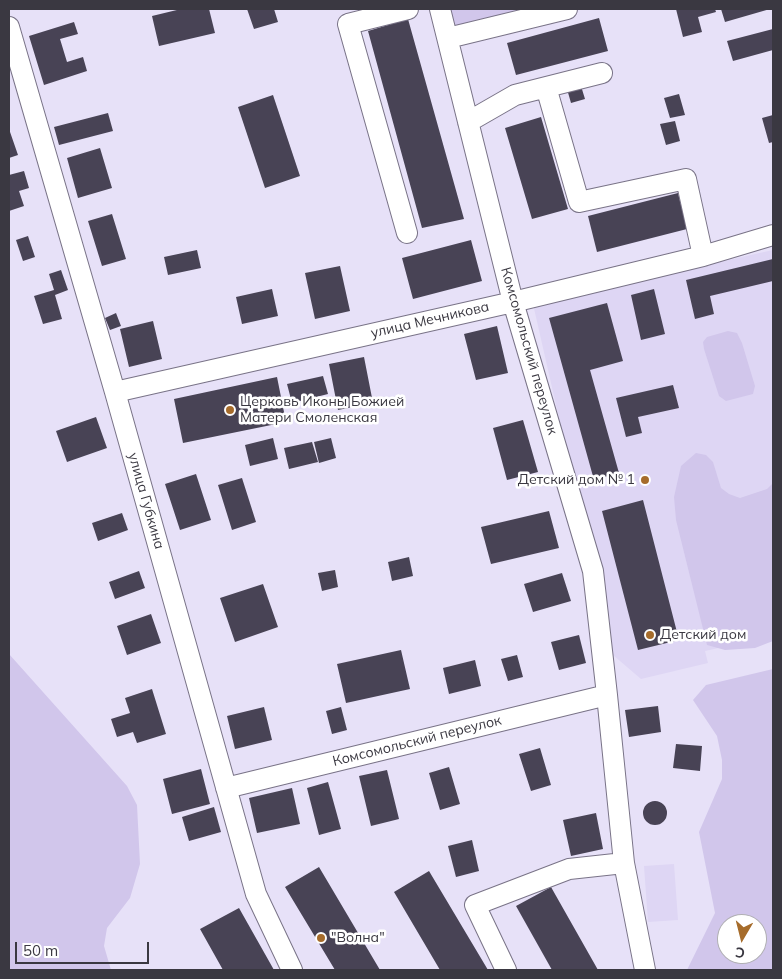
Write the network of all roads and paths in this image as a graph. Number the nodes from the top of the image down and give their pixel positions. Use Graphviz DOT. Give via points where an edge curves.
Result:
graph roads {
  1 [pos="408,9"];
  2 [pos="440,9"];
  3 [pos="567,9"];
  4 [pos="9,27"];
  5 [pos="448,38"];
  6 [pos="602,73"];
  7 [pos="546,87"];
  8 [pos="468,122"];
  9 [pos="407,233"];
  10 [pos="773,236"];
  11 [pos="704,256"];
  12 [pos="513,302"];
  13 [pos="115,392"];
  14 [pos="607,695"];
  15 [pos="226,788"];
  16 [pos="624,863"];
  17 [pos="292,970"];
  18 [pos="506,970"];
  19 [pos="645,970"];
  1 -- 9 [label="street" via="348,24"];
  2 -- 5 [label="street, Комсомольский переулок"];
  3 -- 5 [label="street"];
  4 -- 13 [label="street, улица Губкина"];
  5 -- 8 [label="street, Комсомольский переулок"];
  6 -- 7 [label="street"];
  7 -- 8 [label="street" via="515,95"];
  7 -- 11 [label="street" via="579,202 686,179"];
  8 -- 12 [label="street, Комсомольский переулок"];
  10 -- 11 [label="street, улица Мечникова"];
  11 -- 12 [label="street, улица Мечникова"];
  12 -- 13 [label="street, улица Мечникова"];
  12 -- 14 [label="street, Комсомольский переулок" via="593,571"];
  13 -- 15 [label="street, улица Губкина"];
  14 -- 15 [label="street, Комсомольский переулок"];
  14 -- 16 [label="street, Комсомольский переулок"];
  15 -- 17 [label="street, улица Губкина" via="256,894"];
  16 -- 18 [label="street" via="569,869 475,905"];
  16 -- 19 [label="street, Комсомольский переулок"];
}
